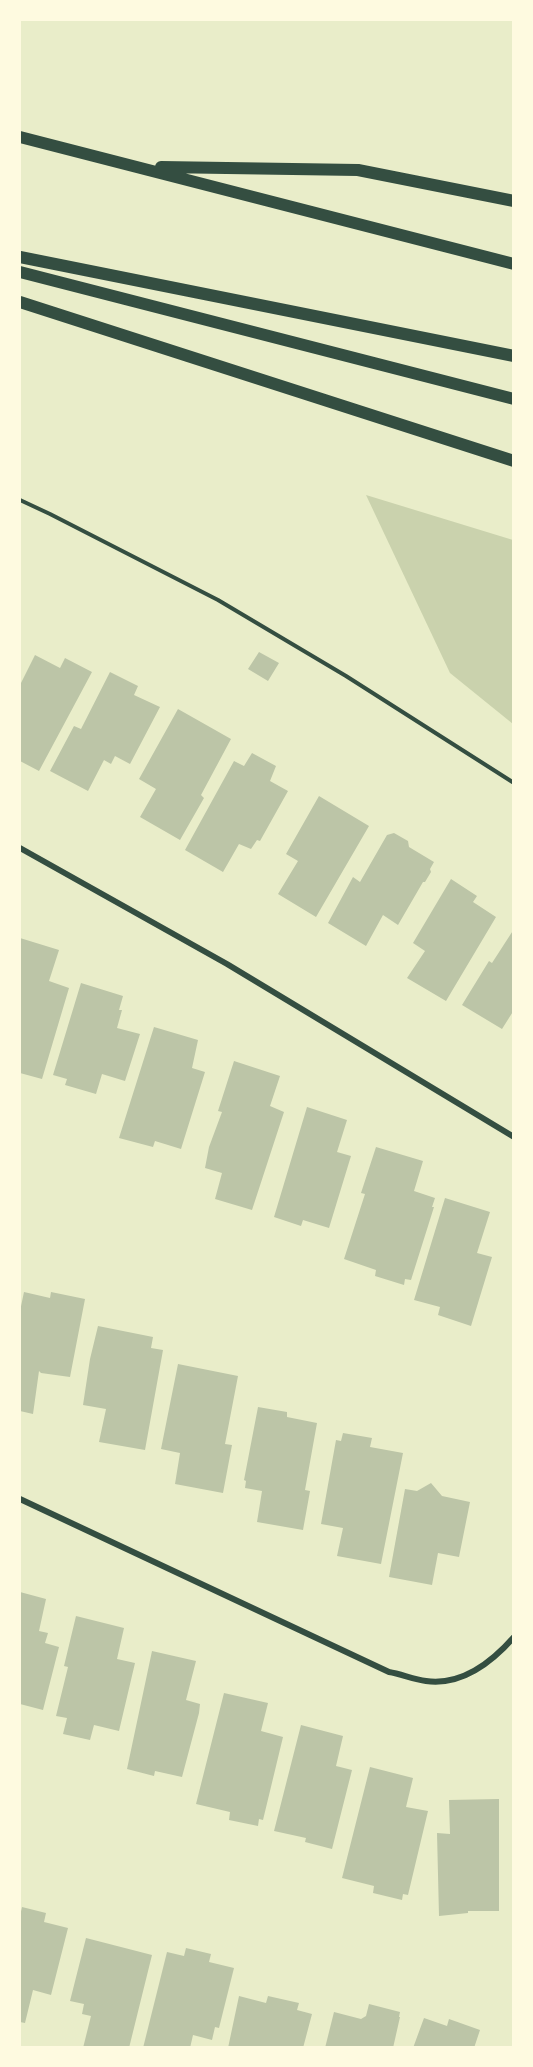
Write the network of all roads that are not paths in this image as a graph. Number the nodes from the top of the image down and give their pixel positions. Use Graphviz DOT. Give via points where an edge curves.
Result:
graph roads {
  1 [pos="20,136"];
  2 [pos="142,167"];
  3 [pos="513,201"];
  4 [pos="20,257"];
  5 [pos="513,264"];
  6 [pos="20,272"];
  7 [pos="20,302"];
  8 [pos="513,356"];
  9 [pos="513,399"];
  10 [pos="513,461"];
  11 [pos="20,848"];
  12 [pos="513,1137"];
  13 [pos="20,1499"];
  14 [pos="513,1637"];
  1 -- 2 [label="main road"];
  2 -- 3 [label="main road" via="358,170"];
  2 -- 5 [label="main road"];
  4 -- 8 [label="main road"];
  6 -- 9 [label="main road"];
  7 -- 10 [label="main road"];
  11 -- 12 [label="street" via="227,964"];
  13 -- 14 [label="street" via="389,1671 428,1681 457,1679 486,1665"];
}
